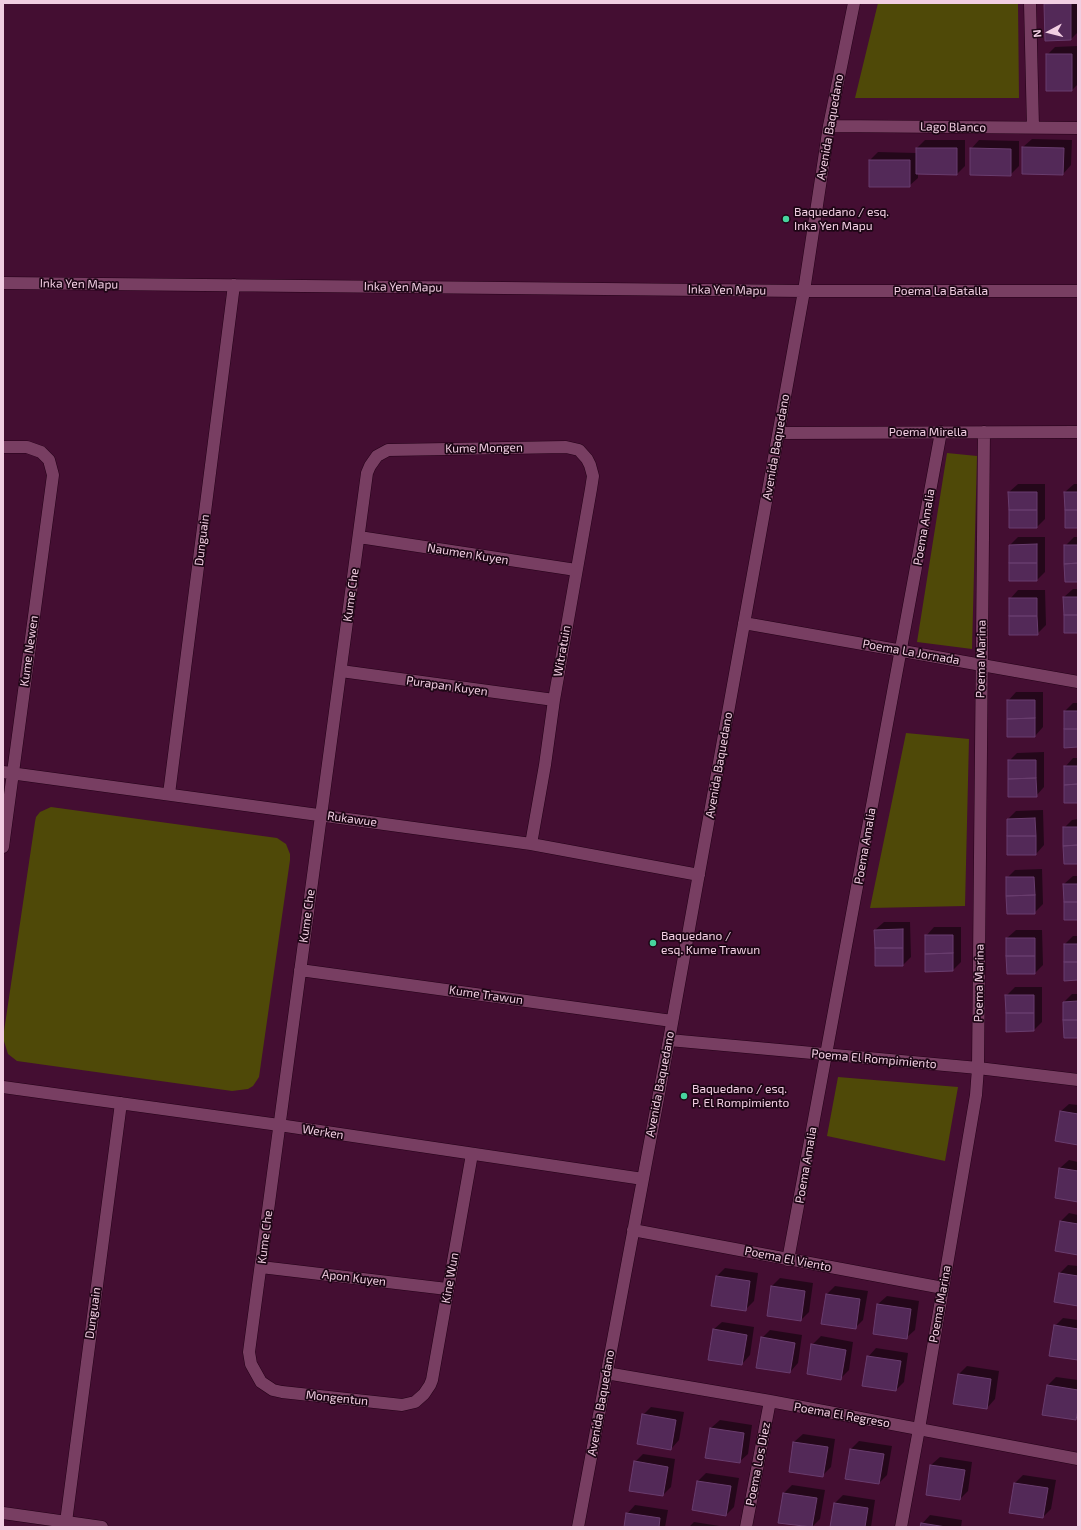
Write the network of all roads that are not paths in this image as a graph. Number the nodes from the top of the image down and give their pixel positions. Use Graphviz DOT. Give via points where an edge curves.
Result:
graph roads {
  1 [pos="854,3"];
  2 [pos="1030,3"];
  3 [pos="829,126"];
  4 [pos="1033,127"];
  5 [pos="1078,128"];
  6 [pos="3,283"];
  7 [pos="234,285"];
  8 [pos="804,291"];
  9 [pos="1078,291"];
  10 [pos="778,432"];
  11 [pos="941,432"];
  12 [pos="984,432"];
  13 [pos="1078,432"];
  14 [pos="3,447"];
  15 [pos="377,456"];
  16 [pos="587,459"];
  17 [pos="360,537"];
  18 [pos="576,570"];
  19 [pos="744,623"];
  20 [pos="901,650"];
  21 [pos="981,665"];
  22 [pos="341,672"];
  23 [pos="1078,682"];
  24 [pos="554,700"];
  25 [pos="8,773"];
  26 [pos="169,794"];
  27 [pos="321,815"];
  28 [pos="531,844"];
  29 [pos="3,847"];
  30 [pos="699,875"];
  31 [pos="300,970"];
  32 [pos="672,1020"];
  33 [pos="669,1040"];
  34 [pos="826,1054"];
  35 [pos="978,1068"];
  36 [pos="1078,1080"];
  37 [pos="3,1087"];
  38 [pos="121,1103"];
  39 [pos="279,1125"];
  40 [pos="472,1154"];
  41 [pos="643,1179"];
  42 [pos="633,1230"];
  43 [pos="788,1260"];
  44 [pos="261,1267"];
  45 [pos="943,1288"];
  46 [pos="447,1289"];
  47 [pos="606,1373"];
  48 [pos="258,1377"];
  49 [pos="420,1398"];
  50 [pos="770,1401"];
  51 [pos="919,1429"];
  52 [pos="1078,1459"];
  53 [pos="3,1514"];
  54 [pos="66,1522"];
  55 [pos="102,1527"];
  56 [pos="578,1527"];
  57 [pos="746,1527"];
  58 [pos="901,1527"];
  1 -- 3 [label="street, Avenida Baquedano"];
  2 -- 4 [label="street"];
  3 -- 4 [label="street, Lago Blanco"];
  3 -- 8 [label="street, Avenida Baquedano"];
  4 -- 5 [label="street, Lago Blanco"];
  6 -- 7 [label="street, Inka Yen Mapu"];
  7 -- 8 [label="street, Inka Yen Mapu"];
  7 -- 26 [label="street, Dunguain"];
  8 -- 9 [label="street, Poema La Batalla"];
  8 -- 10 [label="street, Avenida Baquedano"];
  10 -- 11 [label="street, Poema Mirella"];
  10 -- 19 [label="street, Avenida Baquedano"];
  11 -- 12 [label="street, Poema Mirella"];
  11 -- 20 [label="street, Poema Amalia"];
  12 -- 13 [label="street, Poema Mirella"];
  12 -- 21 [label="street, Poema Marina"];
  14 -- 25 [label="street, Kume Newen" via="28,447 46,456 53,482"];
  15 -- 16 [label="street, Kume Mongen" via="396,449 566,447 579,450"];
  15 -- 17 [label="street, Kume Che" via="367,473"];
  16 -- 18 [label="street, Witratuin" via="592,476 591,489"];
  17 -- 18 [label="street, Naumen Kuyen"];
  17 -- 22 [label="street, Kume Che"];
  18 -- 24 [label="street, Witratuin"];
  19 -- 20 [label="street, Poema La Jornada"];
  19 -- 30 [label="street, Avenida Baquedano"];
  20 -- 21 [label="street, Poema La Jornada"];
  20 -- 34 [label="street, Poema Amalia"];
  21 -- 23 [label="street, Poema La Jornada"];
  21 -- 35 [label="street, Poema Marina"];
  22 -- 24 [label="street, Purapan Kuyen"];
  22 -- 27 [label="street, Kume Che"];
  24 -- 28 [label="street, Witratuin"];
  25 -- 26 [label="street, Rukawue"];
  25 -- 29 [label="street, Kume Newen"];
  26 -- 27 [label="street, Rukawue"];
  27 -- 28 [label="street, Rukawue"];
  27 -- 31 [label="street, Kume Che"];
  28 -- 30 [label="street, Rukawue"];
  30 -- 32 [label="street, Avenida Baquedano"];
  31 -- 32 [label="street, Kume Trawun"];
  31 -- 39 [label="street, Kume Che"];
  32 -- 33 [label="street, Avenida Baquedano"];
  33 -- 34 [label="street, Poema El Rompimiento"];
  33 -- 41 [label="street, Avenida Baquedano"];
  34 -- 35 [label="street, Poema El Rompimiento"];
  34 -- 43 [label="street, Poema Amalia"];
  35 -- 36 [label="street, Poema El Rompimiento"];
  35 -- 45 [label="street, Poema Marina" via="976,1095"];
  37 -- 38 [label="street, Werken"];
  38 -- 39 [label="street, Werken"];
  38 -- 54 [label="street, Dunguain"];
  39 -- 40 [label="street, Werken"];
  39 -- 44 [label="street, Kume Che"];
  40 -- 41 [label="street, Werken"];
  40 -- 46 [label="street, Kine Wun"];
  41 -- 42 [label="street, Avenida Baquedano"];
  42 -- 43 [label="street, Poema El Viento"];
  42 -- 47 [label="street, Avenida Baquedano"];
  43 -- 45 [label="street, Poema El Viento"];
  44 -- 46 [label="street, Apon Kuyen"];
  44 -- 48 [label="street, Kume Che" via="248,1352"];
  45 -- 51 [label="street, Poema Marina"];
  46 -- 49 [label="street, Kine Wun" via="430,1385"];
  47 -- 50 [label="street, Poema El Regreso"];
  47 -- 56 [label="street, Avenida Baquedano"];
  48 -- 49 [label="street, Mongentun" via="266,1386 282,1392 402,1405"];
  50 -- 51 [label="street, Poema El Regreso"];
  50 -- 57 [label="street, Poema Los Diez"];
  51 -- 52 [label="street, Poema El Regreso"];
  51 -- 58 [label="street, Poema Marina"];
  53 -- 54 [label="street"];
  54 -- 55 [label="street"];
}
